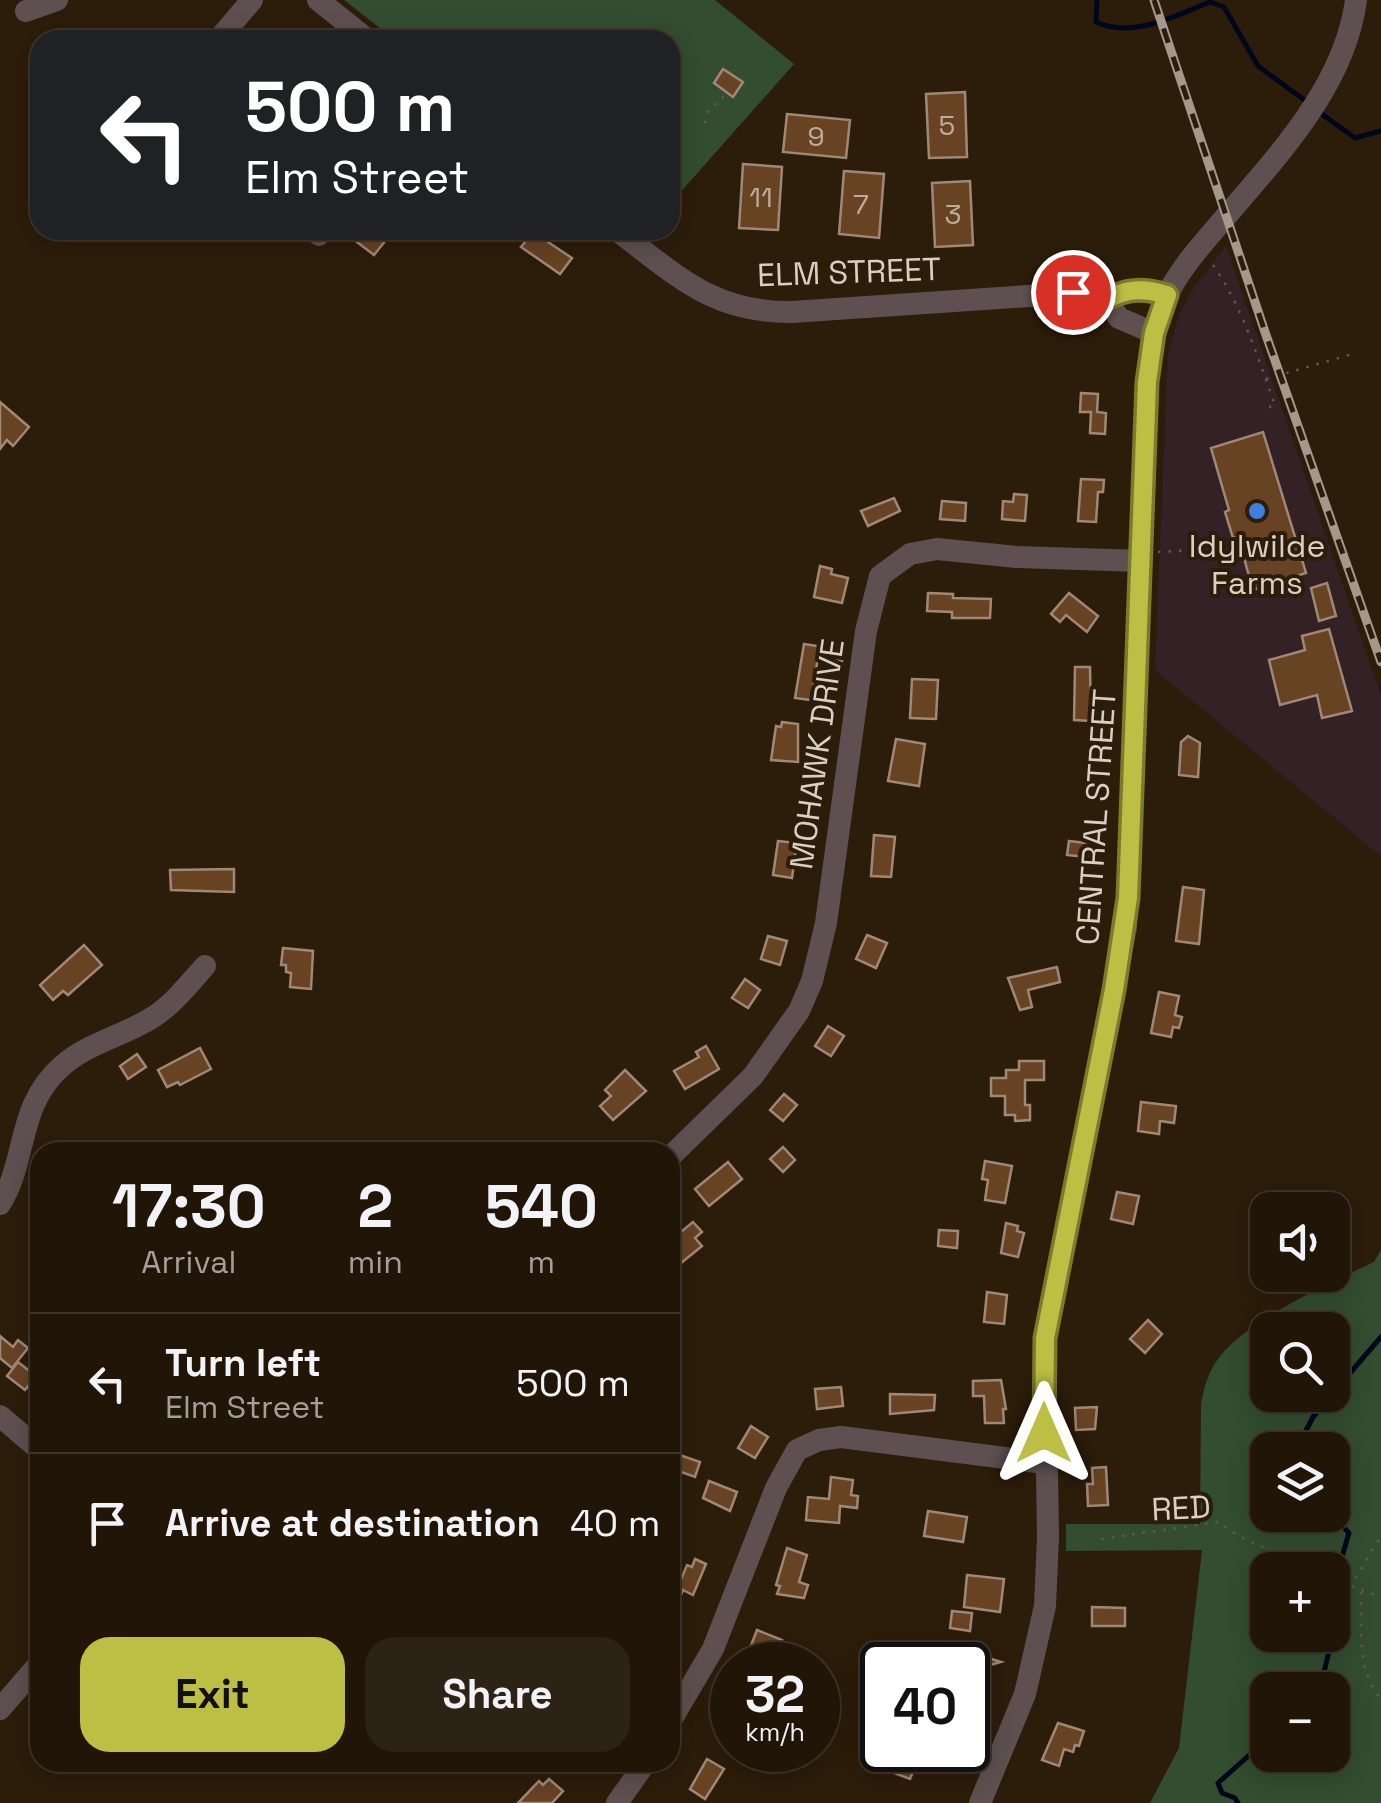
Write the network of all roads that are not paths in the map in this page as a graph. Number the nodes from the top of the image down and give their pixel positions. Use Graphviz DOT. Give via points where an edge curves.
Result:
graph roads {
  1 [pos="57,0"];
  2 [pos="252,0"];
  3 [pos="318,0"];
  4 [pos="1356,0"];
  5 [pos="26,11"];
  6 [pos="226,30"];
  7 [pos="356,30"];
  8 [pos="630,240"];
  9 [pos="1167,295"];
  10 [pos="1106,300"];
  11 [pos="1154,333"];
  12 [pos="1146,557"];
  13 [pos="205,966"];
  14 [pos="680,1147"];
  15 [pos="0,1204"];
  16 [pos="0,1416"];
  17 [pos="30,1442"];
  18 [pos="1044,1463"];
  19 [pos="30,1674"];
  20 [pos="680,1704"];
  21 [pos="0,1709"];
  22 [pos="639,1772"];
  23 [pos="616,1803"];
  24 [pos="980,1803"];
  1 -- 5 [label="street"];
  2 -- 6 [label="street"];
  3 -- 7 [label="street"];
  4 -- 9 [label="street, CENTRAL STREET" via="1346,46 1322,94"];
  8 -- 10 [label="street, ELM STREET" via="705,294 752,310 1073,292"];
  9 -- 10 [label="street, ELM STREET" via="1122,290"];
  9 -- 11 [label="street, CENTRAL STREET"];
  10 -- 11 [label="street, ELM STREET" via="1118,318"];
  11 -- 12 [label="street, CENTRAL STREET" via="1147,382"];
  12 -- 14 [label="street, MOHAWK DRIVE" via="937,549 910,554 880,576 812,981 799,1011 752,1076"];
  12 -- 18 [label="street, CENTRAL STREET" via="1126,927 1045,1338"];
  13 -- 15 [label="street" via="149,1020 62,1066 28,1114"];
  16 -- 17 [label="street"];
  18 -- 20 [label="street" via="841,1437 797,1450 712,1648"];
  18 -- 24 [label="street, CENTRAL STREET" via="1048,1580 1038,1647"];
  19 -- 21 [label="street"];
  22 -- 23 [label="street"];
}
